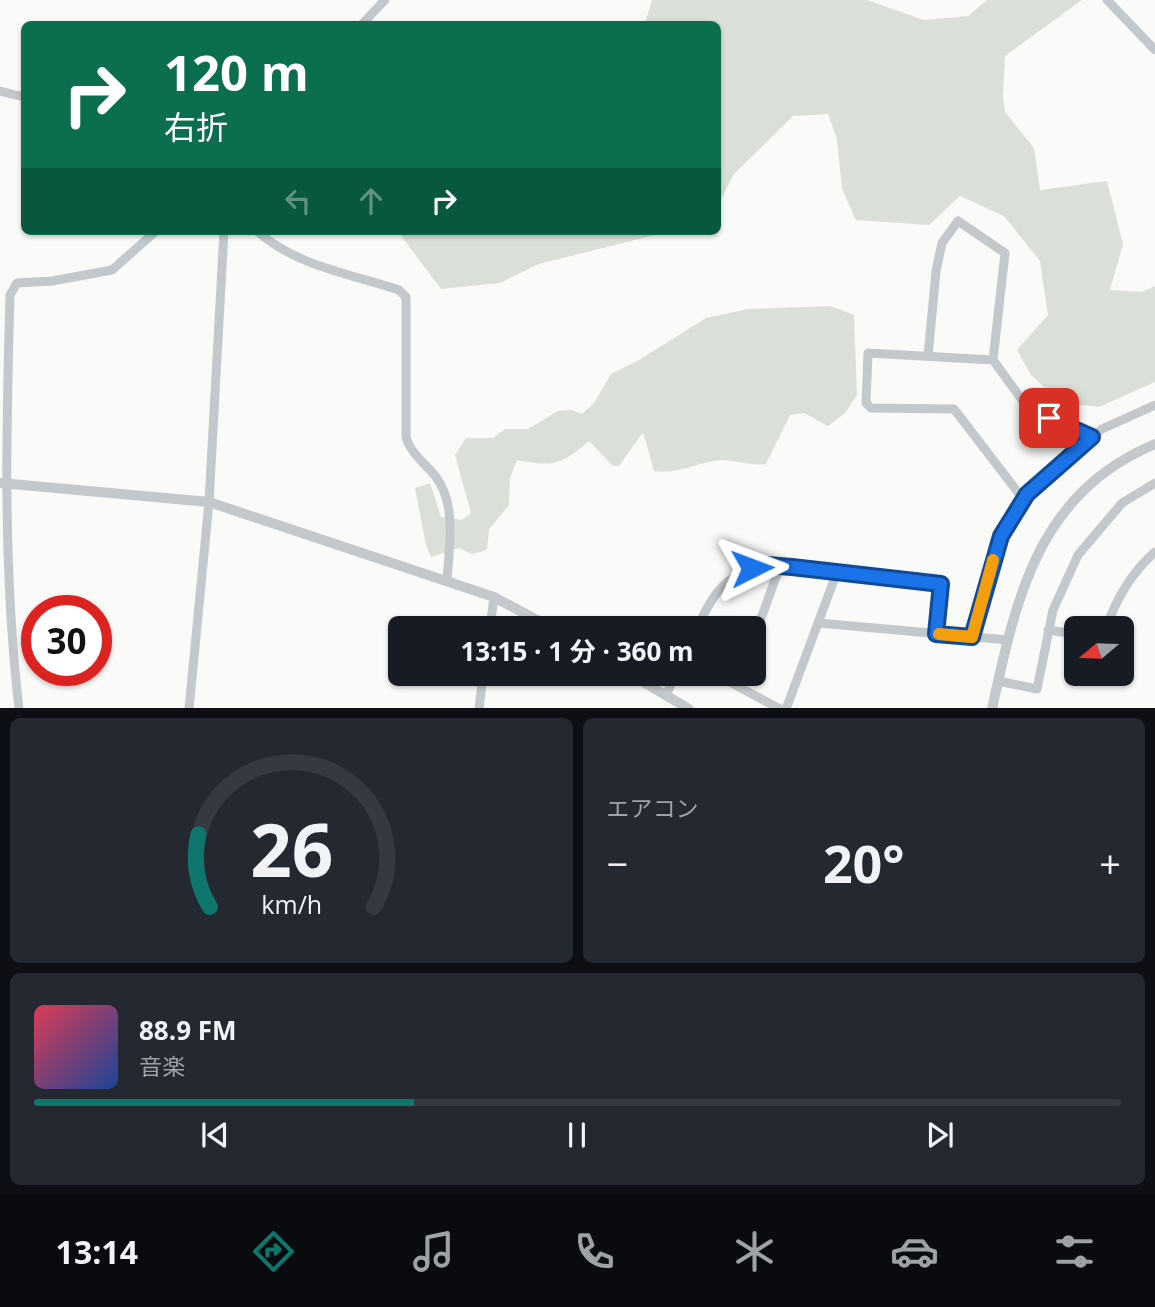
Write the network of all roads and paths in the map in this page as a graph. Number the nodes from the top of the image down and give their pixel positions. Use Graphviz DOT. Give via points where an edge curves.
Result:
graph roads {
  1 [pos="385,0"];
  2 [pos="1107,0"];
  3 [pos="365,21"];
  4 [pos="1155,50"];
  5 [pos="0,91"];
  6 [pos="21,96"];
  7 [pos="151,235"];
  8 [pos="225,235"];
  9 [pos="263,235"];
  10 [pos="928,356"];
  11 [pos="993,360"];
  12 [pos="1155,405"];
  13 [pos="1092,437"];
  14 [pos="1155,444"];
  15 [pos="1155,483"];
  16 [pos="2,484"];
  17 [pos="1023,499"];
  18 [pos="209,502"];
  19 [pos="1155,552"];
  20 [pos="780,566"];
  21 [pos="837,572"];
  22 [pos="447,581"];
  23 [pos="494,597"];
  24 [pos="492,616"];
  25 [pos="530,616"];
  26 [pos="703,616"];
  27 [pos="762,616"];
  28 [pos="1110,616"];
  29 [pos="819,623"];
  30 [pos="1048,630"];
  31 [pos="1064,632"];
  32 [pos="936,634"];
  33 [pos="972,637"];
  34 [pos="1008,640"];
  35 [pos="998,681"];
  36 [pos="481,686"];
  37 [pos="651,686"];
  38 [pos="670,686"];
  39 [pos="739,686"];
  40 [pos="666,695"];
  41 [pos="19,708"];
  42 [pos="189,708"];
  43 [pos="478,708"];
  44 [pos="687,708"];
  45 [pos="778,708"];
  46 [pos="786,708"];
  47 [pos="992,708"];
  1 -- 3 [label="street"];
  2 -- 4 [label="street"];
  5 -- 6 [label="street"];
  7 -- 16 [label="street" via="112,270 16,283 9,295"];
  8 -- 18 [label="street"];
  9 -- 22 [label="street" via="332,271 399,290 406,297 406,438 447,499"];
  10 -- 11 [label="street"];
  10 -- 11 [label="street" via="942,243 958,221 1005,253"];
  10 -- 17 [label="street" via="868,353 866,403 871,408 954,409"];
  11 -- 13 [label="street" via="1028,408"];
  12 -- 13 [label="street"];
  13 -- 17 [label="street"];
  14 -- 34 [label="street" via="1112,468 1060,515 1022,590"];
  15 -- 30 [label="street" via="1122,503 1078,555"];
  16 -- 18 [label="street"];
  16 -- 41 [label="street"];
  17 -- 33 [label="street" via="1001,536"];
  18 -- 22 [label="street"];
  18 -- 42 [label="street"];
  19 -- 28 [label="street"];
  20 -- 21 [label="street"];
  20 -- 26 [label="street" via="752,568 727,581"];
  20 -- 27 [label="street"];
  21 -- 29 [label="street"];
  21 -- 32 [label="street" via="941,584"];
  22 -- 23 [label="street"];
  23 -- 24 [label="street"];
  23 -- 25 [label="street"];
  29 -- 32 [label="street"];
  29 -- 46 [label="street"];
  30 -- 31 [label="street"];
  30 -- 35 [label="street" via="1038,689"];
  32 -- 33 [label="street"];
  33 -- 34 [label="street"];
  34 -- 35 [label="street"];
  35 -- 47 [label="street"];
  36 -- 43 [label="street"];
  37 -- 40 [label="street"];
  38 -- 40 [label="street"];
  39 -- 45 [label="street"];
  40 -- 44 [label="street"];
}
